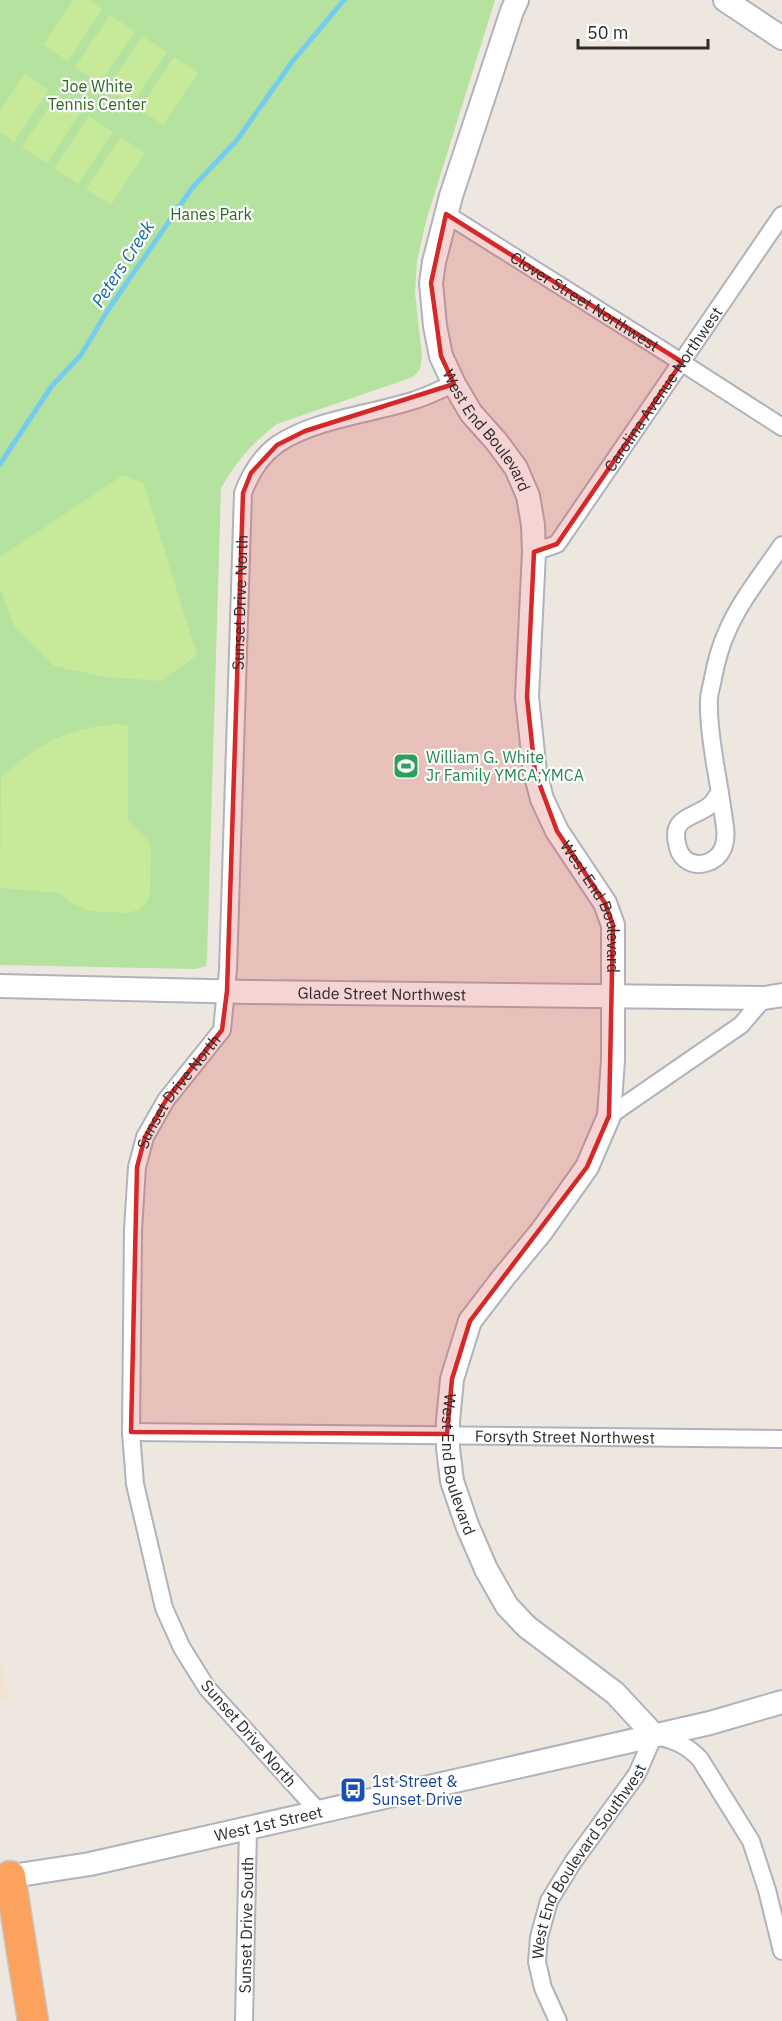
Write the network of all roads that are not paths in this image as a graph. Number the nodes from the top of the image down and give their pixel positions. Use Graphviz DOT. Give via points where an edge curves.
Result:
graph roads {
  1 [pos="517,0"];
  2 [pos="725,0"];
  3 [pos="782,38"];
  4 [pos="446,214"];
  5 [pos="782,215"];
  6 [pos="682,362"];
  7 [pos="454,384"];
  8 [pos="782,427"];
  9 [pos="782,545"];
  10 [pos="534,552"];
  11 [pos="720,792"];
  12 [pos="0,986"];
  13 [pos="227,991"];
  14 [pos="773,996"];
  15 [pos="612,997"];
  16 [pos="609,1116"];
  17 [pos="131,1432"];
  18 [pos="447,1434"];
  19 [pos="782,1439"];
  20 [pos="782,1702"];
  21 [pos="654,1735"];
  22 [pos="319,1812"];
  23 [pos="248,1828"];
  24 [pos="5,1877"];
  25 [pos="782,1951"];
  26 [pos="33,2021"];
  27 [pos="244,2021"];
  28 [pos="558,2021"];
  1 -- 4 [label="street, West End Boulevard"];
  2 -- 3 [label="street"];
  4 -- 6 [label="street, Clover Street Northwest"];
  4 -- 7 [label="street, West End Boulevard" via="431,283 441,356"];
  5 -- 6 [label="street, Carolina Avenue Northwest"];
  6 -- 8 [label="street, Clover Street Northwest"];
  6 -- 10 [label="street, Carolina Avenue Northwest" via="557,544"];
  7 -- 10 [label="street, West End Boulevard" via="471,413 516,468 528,496"];
  7 -- 13 [label="street, Sunset Drive North" via="415,400 305,431 277,445 251,473 243,493"];
  9 -- 11 [label="street" via="725,634 715,668 709,721"];
  10 -- 15 [label="street, West End Boulevard" via="527,697 535,772 557,831 605,903 613,925"];
  12 -- 13 [label="street, Glade Street Northwest"];
  13 -- 15 [label="street, Glade Street Northwest"];
  13 -- 17 [label="street, Sunset Drive North" via="222,1030 166,1100 145,1137 137,1167"];
  14 -- 15 [label="street, Glade Street Northwest"];
  14 -- 16 [label="street, Glade Street Northwest" via="741,1025"];
  15 -- 16 [label="street, West End Boulevard"];
  16 -- 18 [label="street, West End Boulevard" via="587,1167 542,1232 471,1321 453,1379"];
  17 -- 18 [label="street, Forsyth Street Northwest"];
  17 -- 22 [label="street, Sunset Drive North" via="135,1484 164,1608 182,1648 207,1688"];
  18 -- 19 [label="street, Forsyth Street Northwest"];
  18 -- 21 [label="street, West End Boulevard" via="452,1481 467,1526 507,1606 528,1627 615,1693"];
  20 -- 21 [label="street, West 1st Street"];
  21 -- 22 [label="street, West 1st Street"];
  21 -- 25 [label="street" via="690,1748 751,1841"];
  21 -- 28 [label="street, West End Boulevard Southwest" via="637,1774 549,1901 537,1962 543,1988"];
  22 -- 23 [label="street, West 1st Street"];
  23 -- 24 [label="street, West 1st Street" via="90,1864"];
  23 -- 27 [label="street, Sunset Drive South"];
  24 -- 26 [label="highway"];
}
